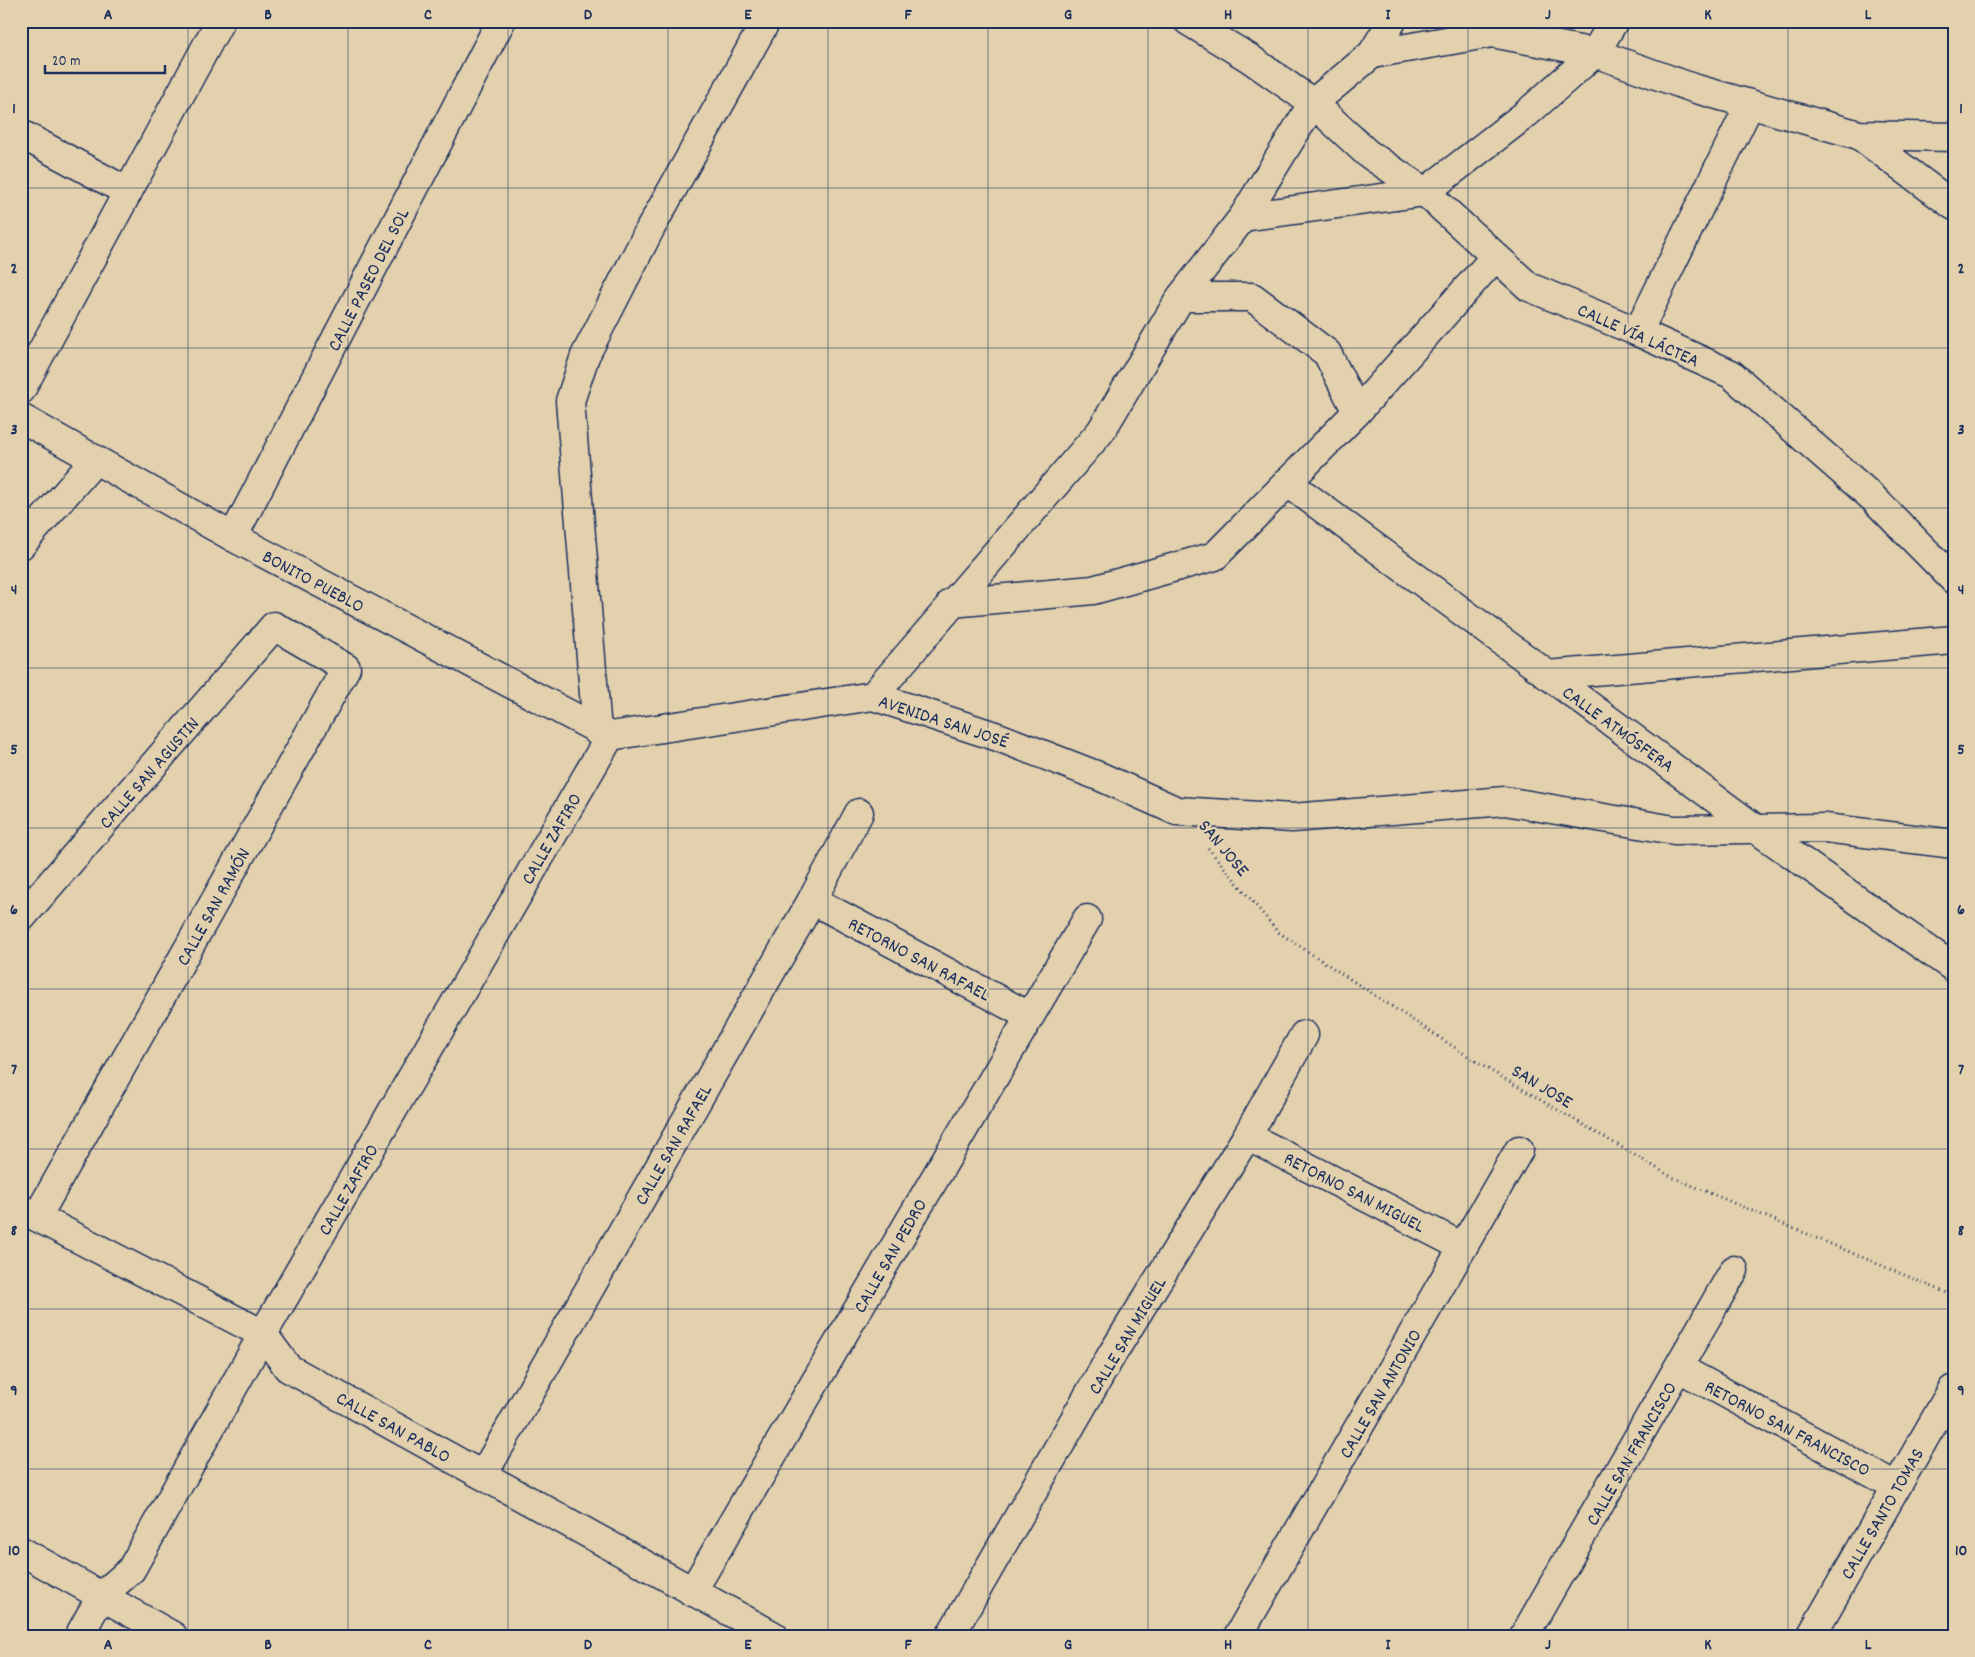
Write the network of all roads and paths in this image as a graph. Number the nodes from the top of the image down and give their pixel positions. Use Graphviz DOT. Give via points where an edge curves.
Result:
graph roads {
  1 [pos="220,21"];
  2 [pos="501,21"];
  3 [pos="766,21"];
  4 [pos="1188,21"];
  5 [pos="1392,21"];
  6 [pos="1614,21"];
  7 [pos="1595,53"];
  8 [pos="1372,54"];
  9 [pos="1313,103"];
  10 [pos="1750,104"];
  11 [pos="21,134"];
  12 [pos="1859,135"];
  13 [pos="1954,137"];
  14 [pos="128,192"];
  15 [pos="1425,192"];
  16 [pos="1954,206"];
  17 [pos="1243,217"];
  18 [pos="1495,257"];
  19 [pos="1181,297"];
  20 [pos="1638,332"];
  21 [pos="21,390"];
  22 [pos="1357,412"];
  23 [pos="21,418"];
  24 [pos="95,460"];
  25 [pos="1288,482"];
  26 [pos="234,537"];
  27 [pos="21,545"];
  28 [pos="1954,580"];
  29 [pos="951,603"];
  30 [pos="274,626"];
  31 [pos="1954,640"];
  32 [pos="1548,675"];
  33 [pos="873,696"];
  34 [pos="604,733"];
  35 [pos="1177,811"];
  36 [pos="859,813"];
  37 [pos="1756,829"];
  38 [pos="1954,844"];
  39 [pos="812,900"];
  40 [pos="21,918"];
  41 [pos="1087,919"];
  42 [pos="1954,968"];
  43 [pos="1029,1016"];
  44 [pos="1304,1035"];
  45 [pos="1247,1136"];
  46 [pos="1519,1150"];
  47 [pos="29,1213"];
  48 [pos="1463,1247"];
  49 [pos="1734,1270"];
  50 [pos="1954,1296"];
  51 [pos="263,1334"];
  52 [pos="1679,1368"];
  53 [pos="1952,1390"];
  54 [pos="483,1475"];
  55 [pos="1896,1486"];
  56 [pos="21,1551"];
  57 [pos="692,1592"];
  58 [pos="101,1596"];
  59 [pos="79,1636"];
  60 [pos="173,1636"];
  61 [pos="774,1636"];
  62 [pos="950,1636"];
  63 [pos="1238,1636"];
  64 [pos="1524,1636"];
  65 [pos="1811,1636"];
  1 -- 14 [label="street"];
  2 -- 26 [label="street, CALLE PASEO DEL SOL"];
  3 -- 34 [label="street" via="649,231 584,356 570,401"];
  4 -- 9 [label="street, CALLE VÍA LÁCTEA" via="1249,58"];
  5 -- 8 [label="street"];
  6 -- 7 [label="street"];
  7 -- 8 [label="street" via="1492,33"];
  7 -- 10 [label="street" via="1693,88"];
  7 -- 15 [label="street" via="1526,114"];
  8 -- 9 [label="street"];
  9 -- 15 [label="street, CALLE VÍA LÁCTEA" via="1367,153"];
  9 -- 17 [label="street"];
  10 -- 12 [label="street"];
  10 -- 20 [label="street"];
  11 -- 14 [label="street"];
  12 -- 13 [label="street"];
  12 -- 16 [label="street"];
  14 -- 21 [label="street"];
  15 -- 17 [label="street"];
  15 -- 18 [label="street, CALLE VÍA LÁCTEA"];
  17 -- 19 [label="street"];
  18 -- 20 [label="street, CALLE VÍA LÁCTEA" via="1529,287"];
  18 -- 22 [label="street"];
  19 -- 22 [label="street" via="1252,297 1327,352"];
  19 -- 29 [label="street" via="1101,430"];
  20 -- 28 [label="street, CALLE VÍA LÁCTEA" via="1730,374 1873,498"];
  22 -- 25 [label="street"];
  23 -- 24 [label="street, BONITO PUEBLO"];
  24 -- 26 [label="street, BONITO PUEBLO"];
  24 -- 27 [label="street"];
  25 -- 29 [label="street" via="1215,556 1092,590"];
  25 -- 32 [label="street, CALLE ATMÓSFERA"];
  26 -- 34 [label="street, BONITO PUEBLO"];
  29 -- 33 [label="street"];
  30 -- 40 [label="street, CALLE SAN AGUSTIN"];
  30 -- 47 [label="street, CALLE SAN RAMÓN" via="346,668"];
  31 -- 32 [label="street"];
  32 -- 37 [label="street, CALLE ATMÓSFERA"];
  33 -- 34 [label="street, AVENIDA SAN JOSÉ"];
  33 -- 35 [label="street, AVENIDA SAN JOSÉ" via="998,737"];
  34 -- 51 [label="street, CALLE ZAFIRO"];
  35 -- 37 [label="street" via="1292,818 1505,801 1674,830"];
  35 -- 50 [label="path, SAN JOSE" via="1278,932 1483,1066 1672,1177"];
  36 -- 39 [label="street, CALLE SAN RAFAEL"];
  37 -- 38 [label="street" via="1825,828"];
  37 -- 42 [label="street, CALLE ATMÓSFERA"];
  39 -- 43 [label="street, RETORNO SAN RAFAEL"];
  39 -- 54 [label="street, CALLE SAN RAFAEL"];
  41 -- 43 [label="street, CALLE SAN PEDRO"];
  43 -- 57 [label="street, CALLE SAN PEDRO"];
  44 -- 45 [label="street, CALLE SAN MIGUEL"];
  45 -- 48 [label="street, RETORNO SAN MIGUEL"];
  45 -- 62 [label="street, CALLE SAN MIGUEL" via="1112,1356"];
  46 -- 48 [label="street, CALLE SAN ANTONIO"];
  47 -- 51 [label="street, CALLE SAN PABLO"];
  48 -- 63 [label="street, CALLE SAN ANTONIO"];
  49 -- 52 [label="street, CALLE SAN FRANCISCO"];
  51 -- 54 [label="street, CALLE SAN PABLO" via="288,1368"];
  51 -- 58 [label="street, CALLE ZAFIRO" via="131,1570"];
  52 -- 55 [label="street, RETORNO SAN FRANCISCO"];
  52 -- 64 [label="street, CALLE SAN FRANCISCO"];
  53 -- 55 [label="street, CALLE SANTO TOMAS"];
  54 -- 57 [label="street, CALLE SAN PABLO"];
  55 -- 65 [label="street, CALLE SANTO TOMAS"];
  56 -- 58 [label="street"];
  57 -- 61 [label="street, CALLE SAN PABLO"];
  58 -- 59 [label="street, CALLE ZAFIRO"];
  58 -- 60 [label="street"];
}
